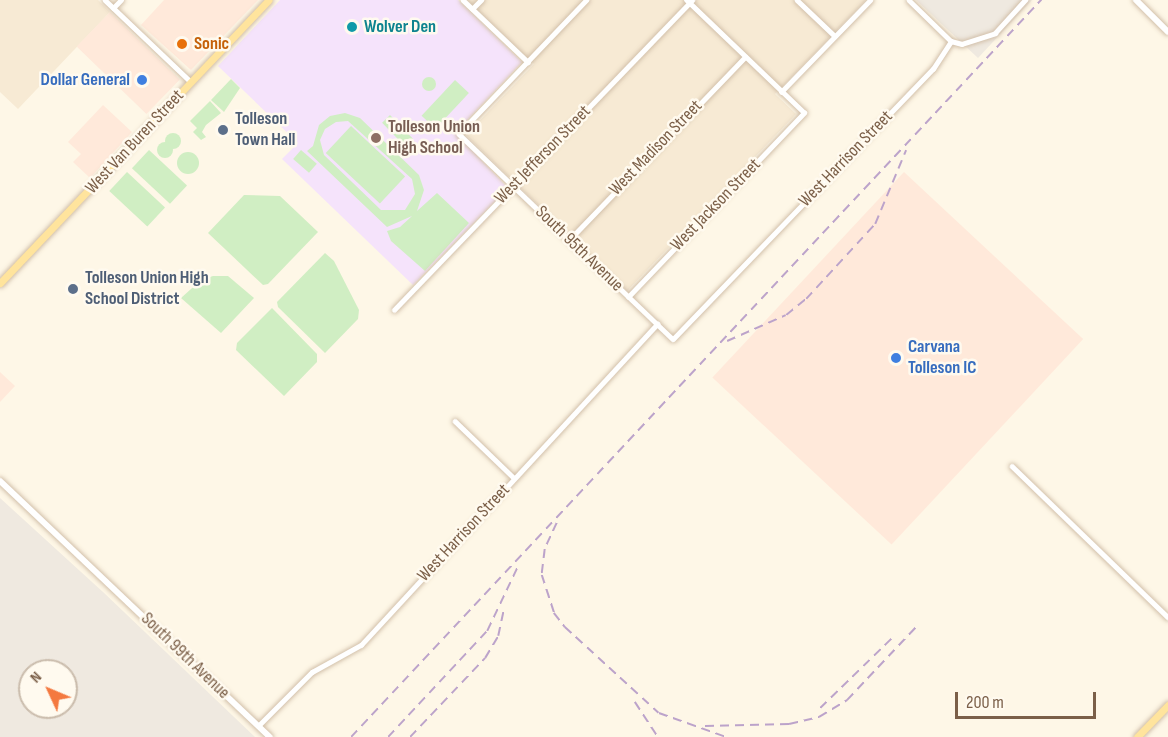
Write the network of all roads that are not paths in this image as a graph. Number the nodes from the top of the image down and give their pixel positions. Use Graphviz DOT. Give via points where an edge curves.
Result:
graph roads {
  1 [pos="105,0"];
  2 [pos="121,0"];
  3 [pos="269,0"];
  4 [pos="463,0"];
  5 [pos="481,0"];
  6 [pos="587,0"];
  7 [pos="797,0"];
  8 [pos="870,0"];
  9 [pos="909,0"];
  10 [pos="1025,0"];
  11 [pos="1136,0"];
  12 [pos="689,1"];
  13 [pos="113,8"];
  14 [pos="472,9"];
  15 [pos="1168,32"];
  16 [pos="835,36"];
  17 [pos="951,41"];
  18 [pos="745,57"];
  19 [pos="528,62"];
  20 [pos="191,82"];
  21 [pos="782,92"];
  22 [pos="513,186"];
  23 [pos="568,240"];
  24 [pos="0,283"];
  25 [pos="628,297"];
  26 [pos="394,310"];
  27 [pos="657,324"];
  28 [pos="673,339"];
  29 [pos="454,421"];
  30 [pos="1012,466"];
  31 [pos="514,478"];
  32 [pos="0,481"];
  33 [pos="1168,617"];
  34 [pos="1168,705"];
  35 [pos="258,726"];
  36 [pos="270,737"];
  37 [pos="1137,737"];
  1 -- 13 [label="street"];
  2 -- 13 [label="street"];
  3 -- 20 [label="main road, West Van Buren Street"];
  4 -- 14 [label="street"];
  5 -- 14 [label="street"];
  6 -- 19 [label="street"];
  7 -- 16 [label="street"];
  8 -- 16 [label="street"];
  9 -- 17 [label="street"];
  10 -- 17 [label="street" via="988,36 962,44"];
  11 -- 15 [label="main road"];
  12 -- 18 [label="street"];
  12 -- 22 [label="street, West Jefferson Street"];
  13 -- 20 [label="street"];
  14 -- 19 [label="street"];
  16 -- 21 [label="street"];
  17 -- 28 [label="street, West Harrison Street" via="933,69"];
  18 -- 21 [label="street"];
  18 -- 23 [label="street, West Madison Street"];
  19 -- 22 [label="street, South 95th Avenue" via="459,134"];
  20 -- 24 [label="main road, West Van Buren Street"];
  21 -- 25 [label="street, West Jackson Street" via="804,113"];
  22 -- 23 [label="street, South 95th Avenue"];
  22 -- 26 [label="street, West Jefferson Street"];
  23 -- 25 [label="street, South 95th Avenue"];
  25 -- 27 [label="street, South 95th Avenue"];
  27 -- 28 [label="street, South 95th Avenue"];
  27 -- 31 [label="street, West Harrison Street"];
  29 -- 31 [label="street"];
  30 -- 33 [label="street"];
  31 -- 35 [label="street, West Harrison Street" via="361,645 312,672"];
  32 -- 35 [label="main road, South 99th Avenue"];
  34 -- 37 [label="main road"];
  35 -- 36 [label="main road, South 99th Avenue"];
}
